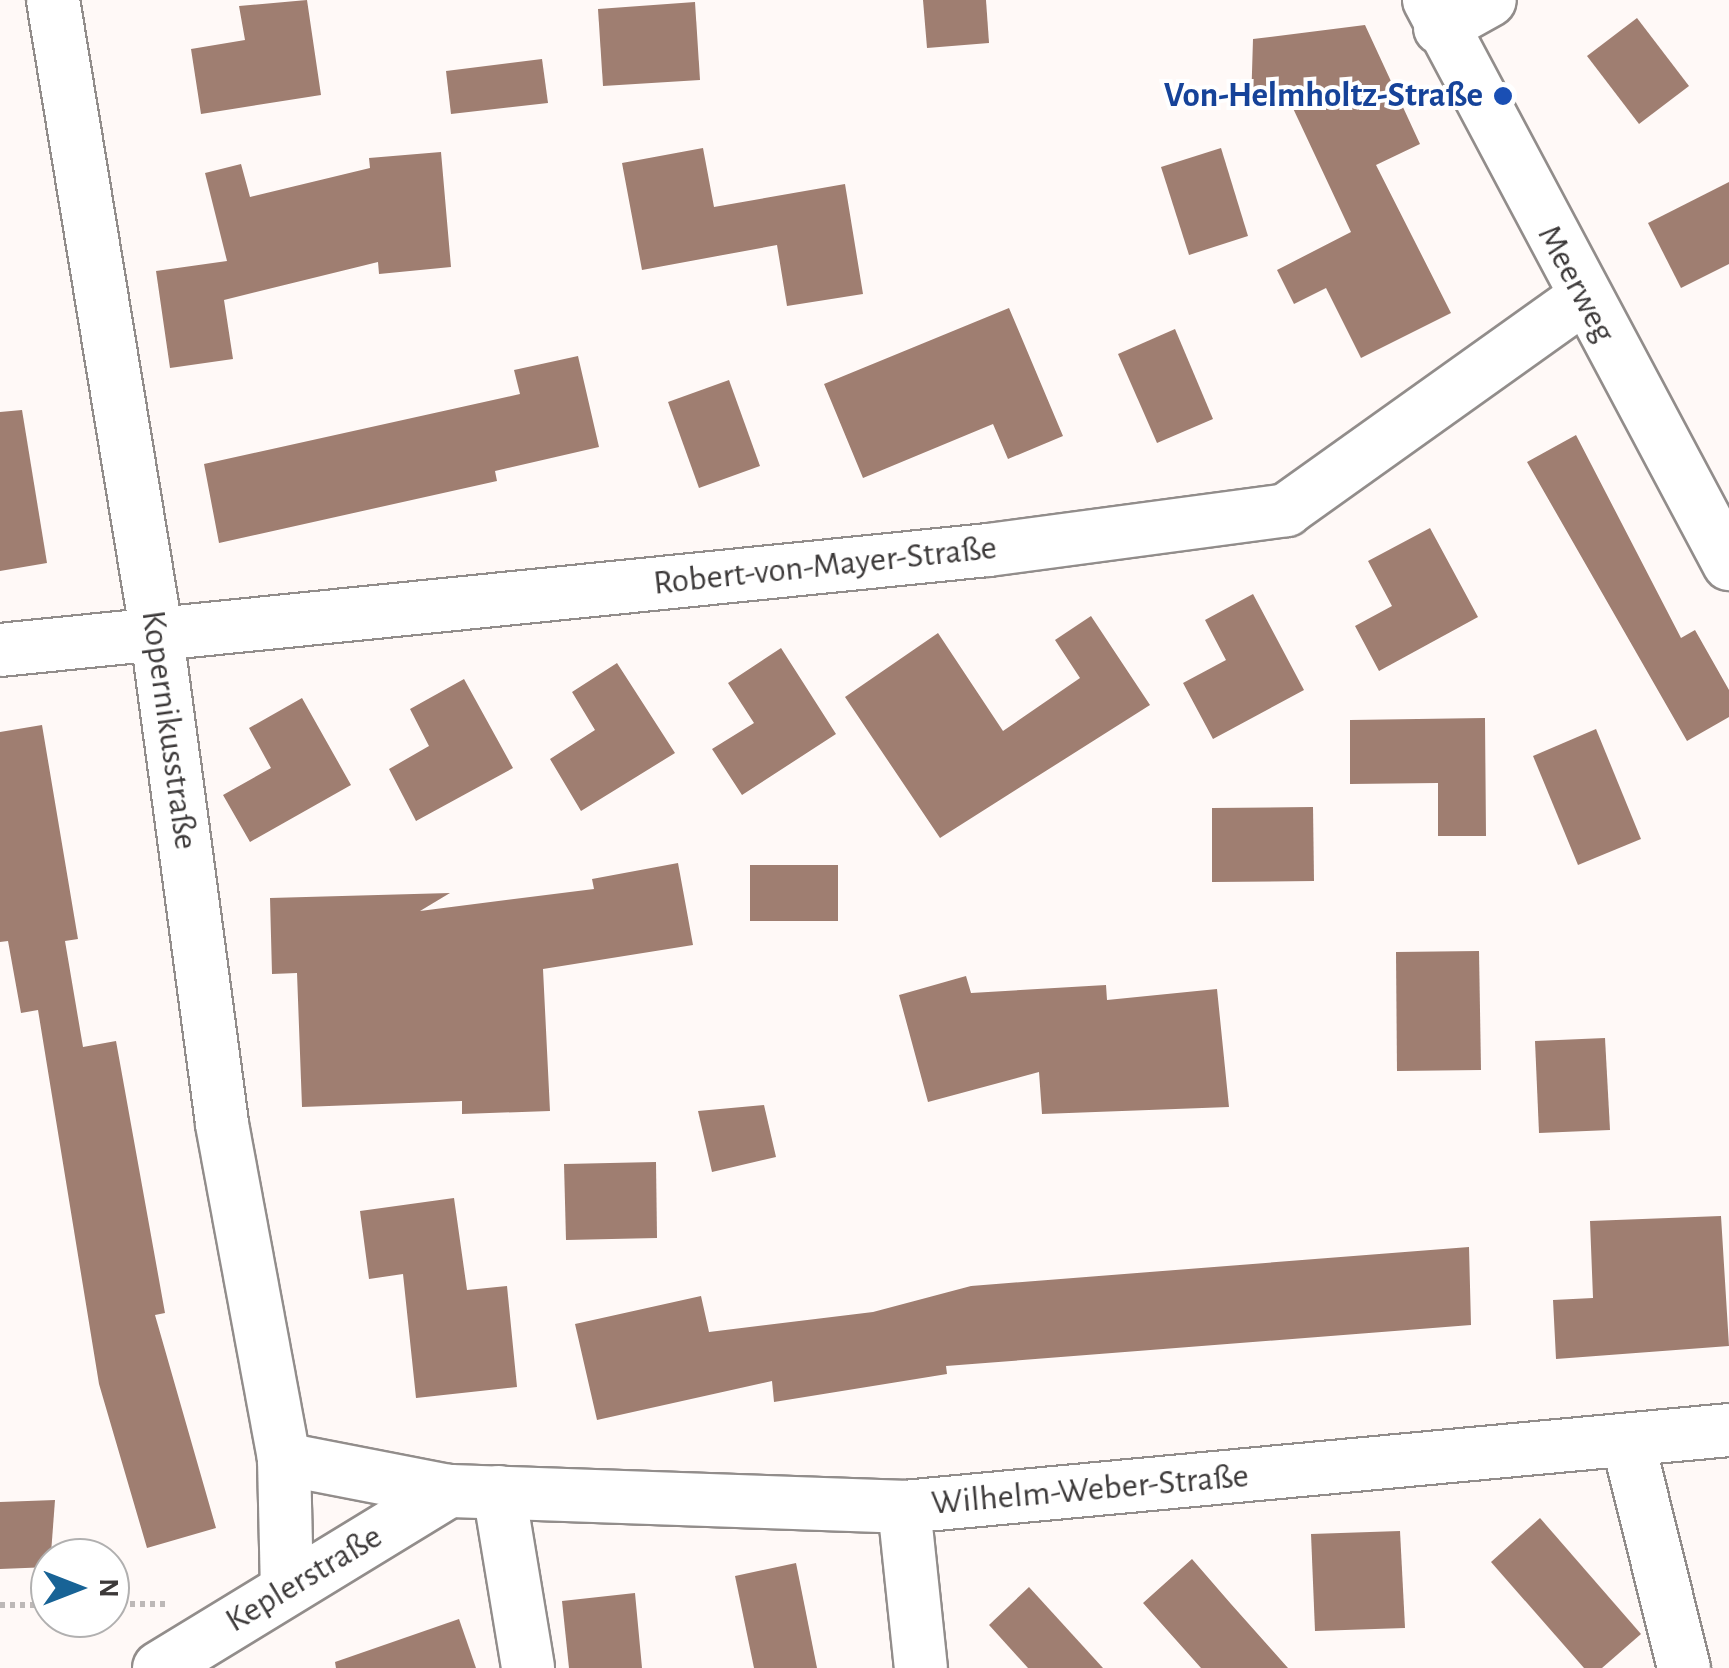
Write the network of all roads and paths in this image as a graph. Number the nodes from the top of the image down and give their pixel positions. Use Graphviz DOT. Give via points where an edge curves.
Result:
graph roads {
  1 [pos="54,0"];
  2 [pos="1490,0"];
  3 [pos="1434,14"];
  4 [pos="1583,298"];
  5 [pos="1729,564"];
  6 [pos="157,636"];
  7 [pos="0,650"];
  8 [pos="1729,1430"];
  9 [pos="1628,1442"];
  10 [pos="284,1459"];
  11 [pos="474,1492"];
  12 [pos="904,1507"];
  13 [pos="287,1588"];
  14 [pos="0,1605"];
  15 [pos="30,1605"];
  16 [pos="159,1668"];
  17 [pos="528,1668"];
  18 [pos="921,1668"];
  19 [pos="1684,1668"];
  1 -- 6 [label="street, Kopernikusstraße"];
  2 -- 3 [label="street"];
  3 -- 4 [label="street, Meerweg"];
  4 -- 5 [label="street, Meerweg"];
  4 -- 6 [label="street, Robert-von-Mayer-Straße" via="1286,510"];
  6 -- 7 [label="street, Robert-von-Mayer-Straße"];
  6 -- 10 [label="street, Kopernikusstraße" via="222,1124"];
  8 -- 9 [label="street, Wilhelm-Weber-Straße"];
  9 -- 12 [label="street, Wilhelm-Weber-Straße"];
  9 -- 19 [label="street"];
  10 -- 11 [label="street"];
  10 -- 13 [label="street, Kopernikusstraße"];
  11 -- 12 [label="street, Wilhelm-Weber-Straße"];
  11 -- 13 [label="street, Keplerstraße"];
  11 -- 17 [label="street"];
  12 -- 18 [label="street"];
  13 -- 16 [label="street, Keplerstraße"];
  14 -- 15 [label="path"];
}
